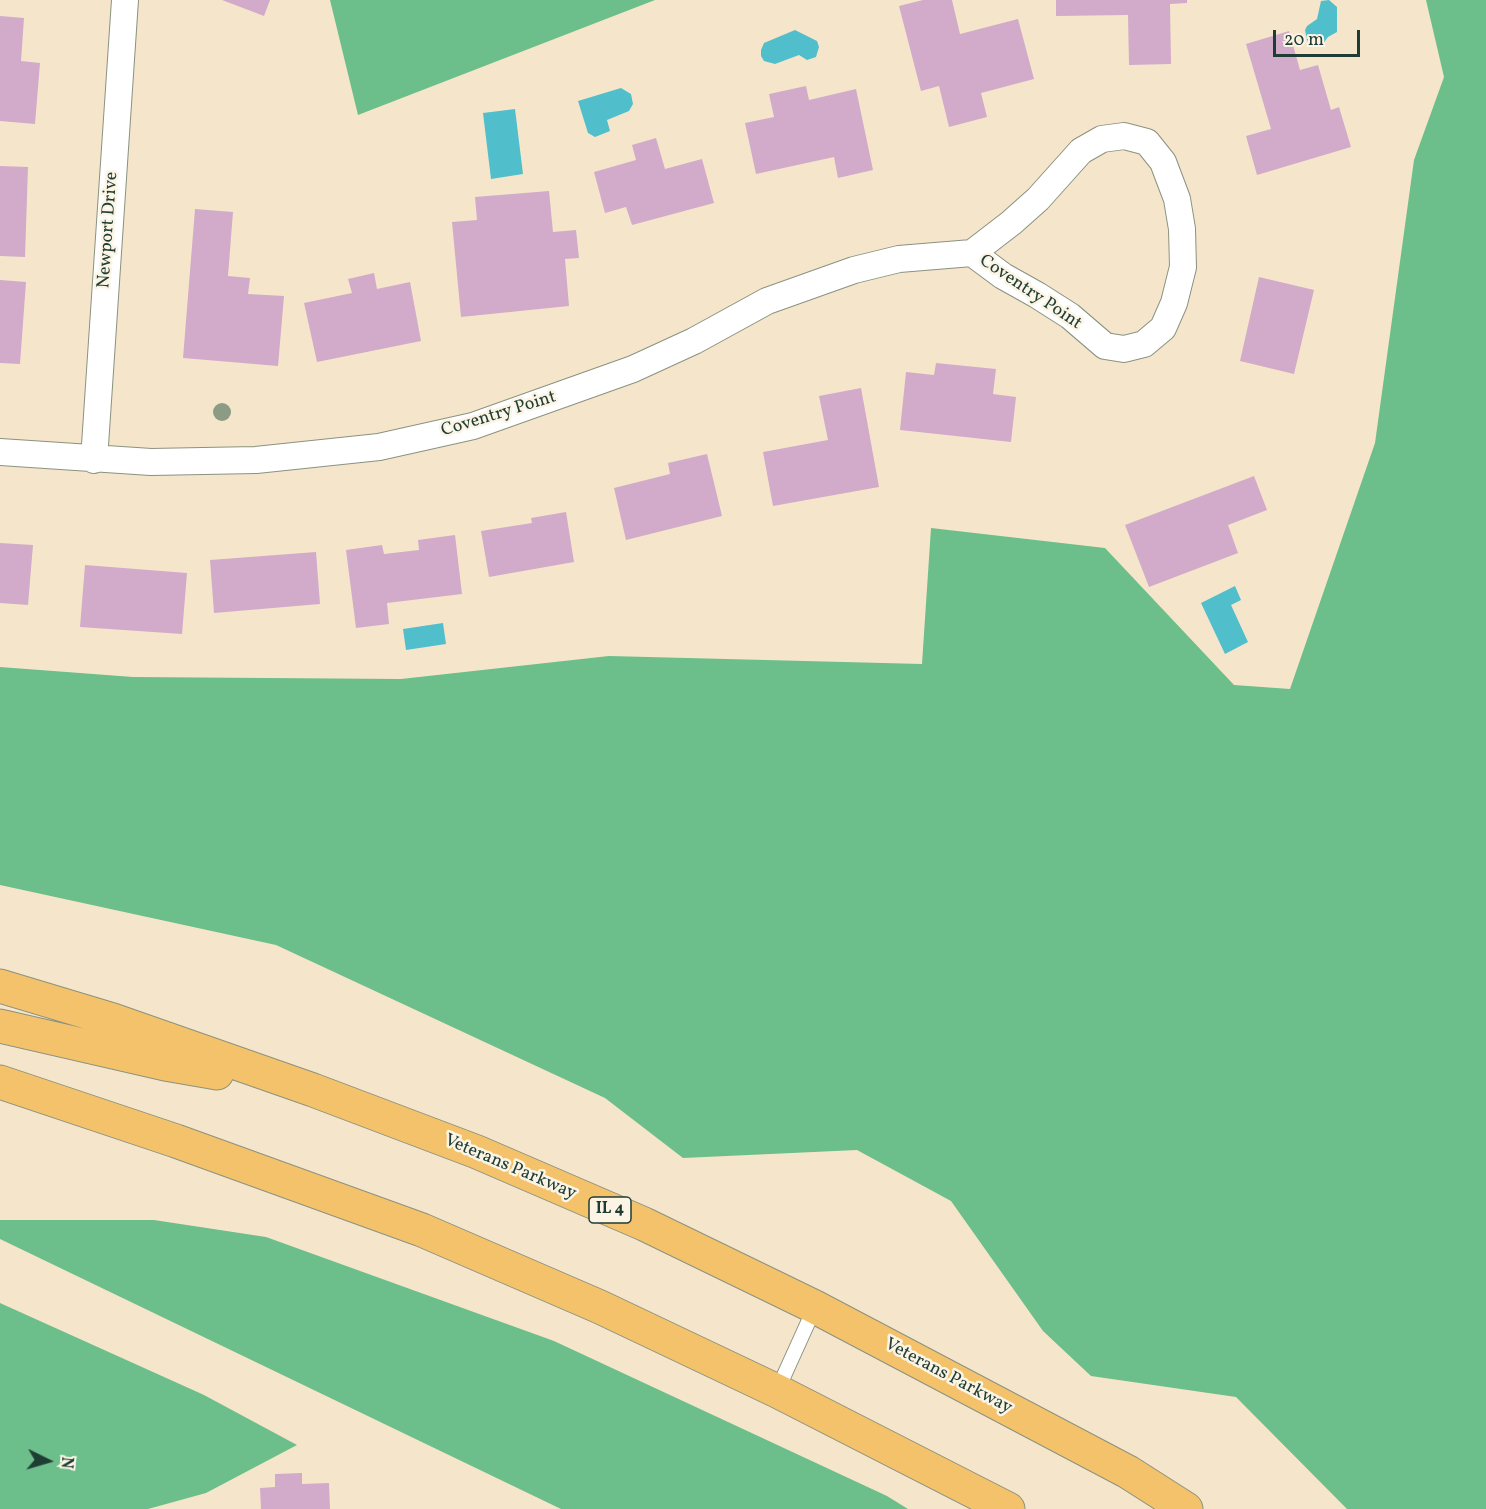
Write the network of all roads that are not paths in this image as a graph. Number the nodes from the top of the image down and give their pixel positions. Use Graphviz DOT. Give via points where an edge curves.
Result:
graph roads {
  1 [pos="125,0"];
  2 [pos="972,253"];
  3 [pos="0,452"];
  4 [pos="94,460"];
  5 [pos="0,986"];
  6 [pos="0,1026"];
  7 [pos="0,1082"];
  8 [pos="313,1090"];
  9 [pos="815,1307"];
  10 [pos="777,1391"];
  11 [pos="1008,1509"];
  12 [pos="1186,1509"];
  1 -- 4 [label="street, Newport Drive"];
  2 -- 2 [label="street, Coventry Point" via="1070,316 1105,346 1124,349 1144,344 1162,328 1174,303 1183,267 1177,199 1163,162 1147,142 1124,136 1102,140 1081,151 1038,199"];
  2 -- 4 [label="street, Coventry Point" via="899,259 854,270 766,301 633,369 473,426 379,447 256,460"];
  3 -- 4 [label="street, Coventry Point"];
  5 -- 8 [label="highway, Veterans Parkway / IL 4" via="113,1020"];
  6 -- 8 [label="highway" via="165,1064"];
  7 -- 10 [label="highway" via="422,1230 600,1307"];
  8 -- 9 [label="highway, Veterans Parkway / IL 4" via="477,1152 644,1224"];
  9 -- 10 [label="lane"];
  9 -- 12 [label="highway, Veterans Parkway / IL 4" via="1128,1472"];
  10 -- 11 [label="highway"];
}
